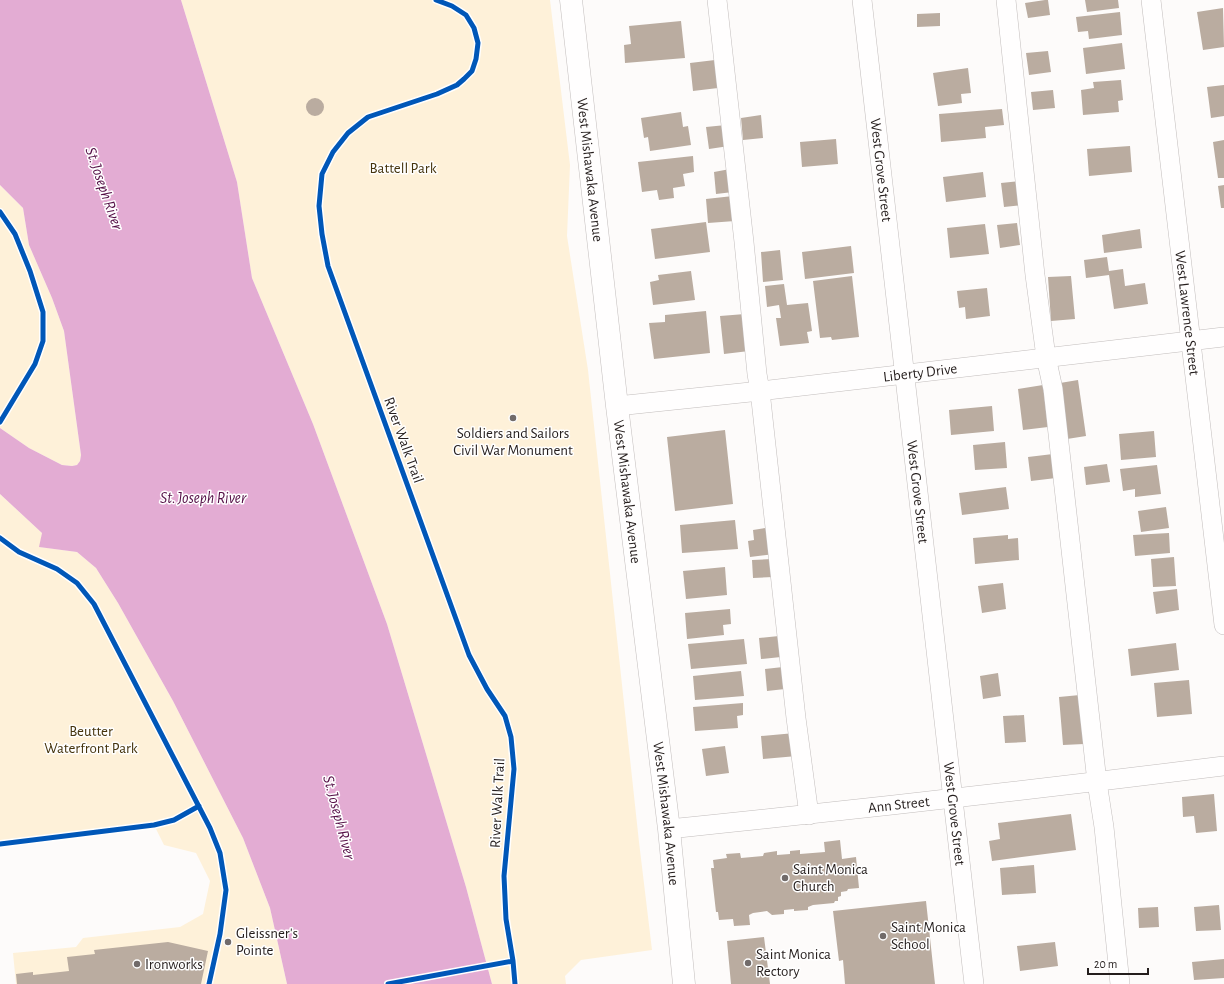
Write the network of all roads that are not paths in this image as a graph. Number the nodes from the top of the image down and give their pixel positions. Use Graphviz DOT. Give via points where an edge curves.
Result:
graph roads {
  1 [pos="570,0"];
  2 [pos="717,0"];
  3 [pos="862,0"];
  4 [pos="1006,0"];
  5 [pos="1151,0"];
  6 [pos="1224,337"];
  7 [pos="1191,340"];
  8 [pos="1046,357"];
  9 [pos="905,373"];
  10 [pos="760,391"];
  11 [pos="617,406"];
  12 [pos="1224,625"];
  13 [pos="1224,766"];
  14 [pos="1097,782"];
  15 [pos="952,798"];
  16 [pos="809,815"];
  17 [pos="669,829"];
  18 [pos="684,984"];
  19 [pos="974,984"];
  20 [pos="1120,984"];
  1 -- 11 [label="main road, West Mishawaka Avenue"];
  2 -- 10 [label="street"];
  3 -- 9 [label="street, West Grove Street"];
  4 -- 8 [label="street"];
  5 -- 7 [label="street, West Lawrence Street"];
  6 -- 7 [label="street, Liberty Drive"];
  7 -- 8 [label="street, Liberty Drive"];
  7 -- 12 [label="street, West Lawrence Street"];
  8 -- 9 [label="street, Liberty Drive"];
  8 -- 14 [label="street" via="1053,389"];
  9 -- 10 [label="street, Liberty Drive"];
  9 -- 15 [label="street, West Grove Street"];
  10 -- 11 [label="street, Liberty Drive"];
  10 -- 16 [label="street"];
  11 -- 17 [label="main road, West Mishawaka Avenue"];
  13 -- 14 [label="street, Ann Street"];
  14 -- 15 [label="street, Ann Street"];
  14 -- 20 [label="street"];
  15 -- 16 [label="street, Ann Street"];
  15 -- 19 [label="street, West Grove Street"];
  16 -- 17 [label="street, Ann Street"];
  17 -- 18 [label="main road, West Mishawaka Avenue"];
}
